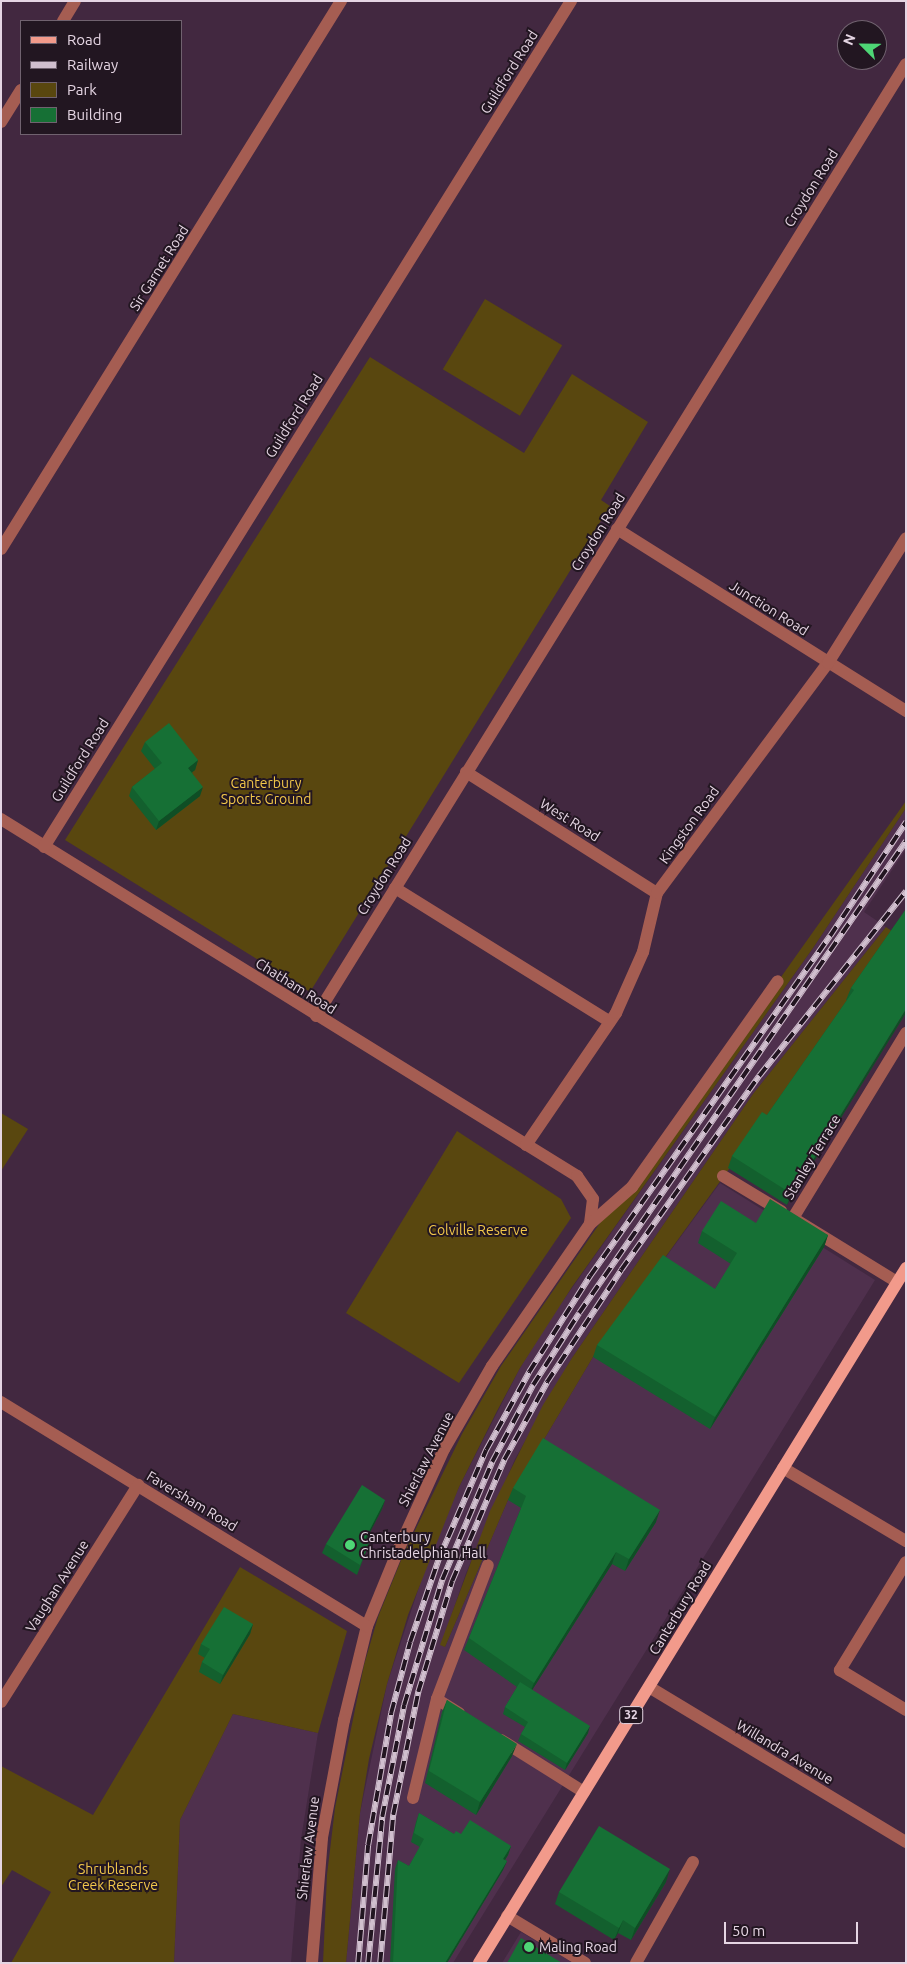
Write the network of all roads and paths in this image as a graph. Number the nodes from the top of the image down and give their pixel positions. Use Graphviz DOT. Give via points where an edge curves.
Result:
graph roads {
  1 [pos="75,1"];
  2 [pos="340,1"];
  3 [pos="571,1"];
  4 [pos="64,20"];
  5 [pos="906,64"];
  6 [pos="20,92"];
  7 [pos="1,122"];
  8 [pos="617,529"];
  9 [pos="906,538"];
  10 [pos="1,549"];
  11 [pos="828,663"];
  12 [pos="906,712"];
  13 [pos="466,772"];
  14 [pos="1,819"];
  15 [pos="44,847"];
  16 [pos="395,888"];
  17 [pos="658,893"];
  18 [pos="778,981"];
  19 [pos="316,1016"];
  20 [pos="610,1022"];
  21 [pos="906,1032"];
  22 [pos="526,1145"];
  23 [pos="577,1176"];
  24 [pos="723,1176"];
  25 [pos="793,1218"];
  26 [pos="590,1224"];
  27 [pos="906,1268"];
  28 [pos="897,1282"];
  29 [pos="1,1402"];
  30 [pos="783,1468"];
  31 [pos="138,1485"];
  32 [pos="906,1541"];
  33 [pos="906,1562"];
  34 [pos="488,1565"];
  35 [pos="367,1626"];
  36 [pos="649,1686"];
  37 [pos="437,1699"];
  38 [pos="1,1702"];
  39 [pos="906,1710"];
  40 [pos="469,1719"];
  41 [pos="493,1734"];
  42 [pos="584,1792"];
  43 [pos="413,1798"];
  44 [pos="906,1842"];
  45 [pos="693,1862"];
  46 [pos="507,1916"];
  47 [pos="312,1963"];
  48 [pos="479,1963"];
  49 [pos="586,1963"];
  50 [pos="636,1963"];
  1 -- 4 [label="street"];
  2 -- 10 [label="street, Sir Garnet Road"];
  3 -- 15 [label="street, Guildford Road"];
  5 -- 8 [label="street, Croydon Road"];
  6 -- 7 [label="street"];
  8 -- 11 [label="street, Junction Road"];
  8 -- 13 [label="street, Croydon Road"];
  9 -- 11 [label="street, Kingston Road"];
  11 -- 12 [label="street, Junction Road"];
  11 -- 17 [label="street, Kingston Road"];
  13 -- 16 [label="street, Croydon Road"];
  13 -- 17 [label="street, West Road"];
  14 -- 15 [label="street, Chatham Road"];
  15 -- 19 [label="street, Chatham Road"];
  16 -- 19 [label="street, Croydon Road"];
  16 -- 20 [label="street"];
  17 -- 20 [label="street, Kingston Road" via="643,952"];
  18 -- 26 [label="street" via="632,1187"];
  19 -- 22 [label="street, Chatham Road"];
  20 -- 22 [label="street, Kingston Road"];
  21 -- 25 [label="street, Stanley Terrace"];
  22 -- 23 [label="street, Chatham Road"];
  23 -- 26 [label="street, Shierlaw Avenue" via="593,1199"];
  24 -- 25 [label="street"];
  25 -- 28 [label="street, Stanley Terrace"];
  26 -- 35 [label="street, Shierlaw Avenue" via="492,1366 444,1450"];
  27 -- 28 [label="main road, Canterbury Road / 32"];
  28 -- 30 [label="main road, Canterbury Road / 32"];
  29 -- 31 [label="street, Faversham Road"];
  30 -- 32 [label="street"];
  30 -- 36 [label="main road, Canterbury Road / 32"];
  31 -- 35 [label="street, Faversham Road"];
  31 -- 38 [label="street, Vaughan Avenue"];
  33 -- 39 [label="street" via="840,1670"];
  34 -- 37 [label="street"];
  35 -- 47 [label="street, Shierlaw Avenue" via="344,1720 322,1838"];
  36 -- 42 [label="main road, Canterbury Road / 32"];
  36 -- 44 [label="street, Willandra Avenue"];
  37 -- 40 [label="street"];
  37 -- 43 [label="street"];
  41 -- 42 [label="street"];
  42 -- 46 [label="main road, Canterbury Road / 32"];
  45 -- 50 [label="street"];
  46 -- 48 [label="main road, Canterbury Road / 32"];
  46 -- 49 [label="street"];
}
